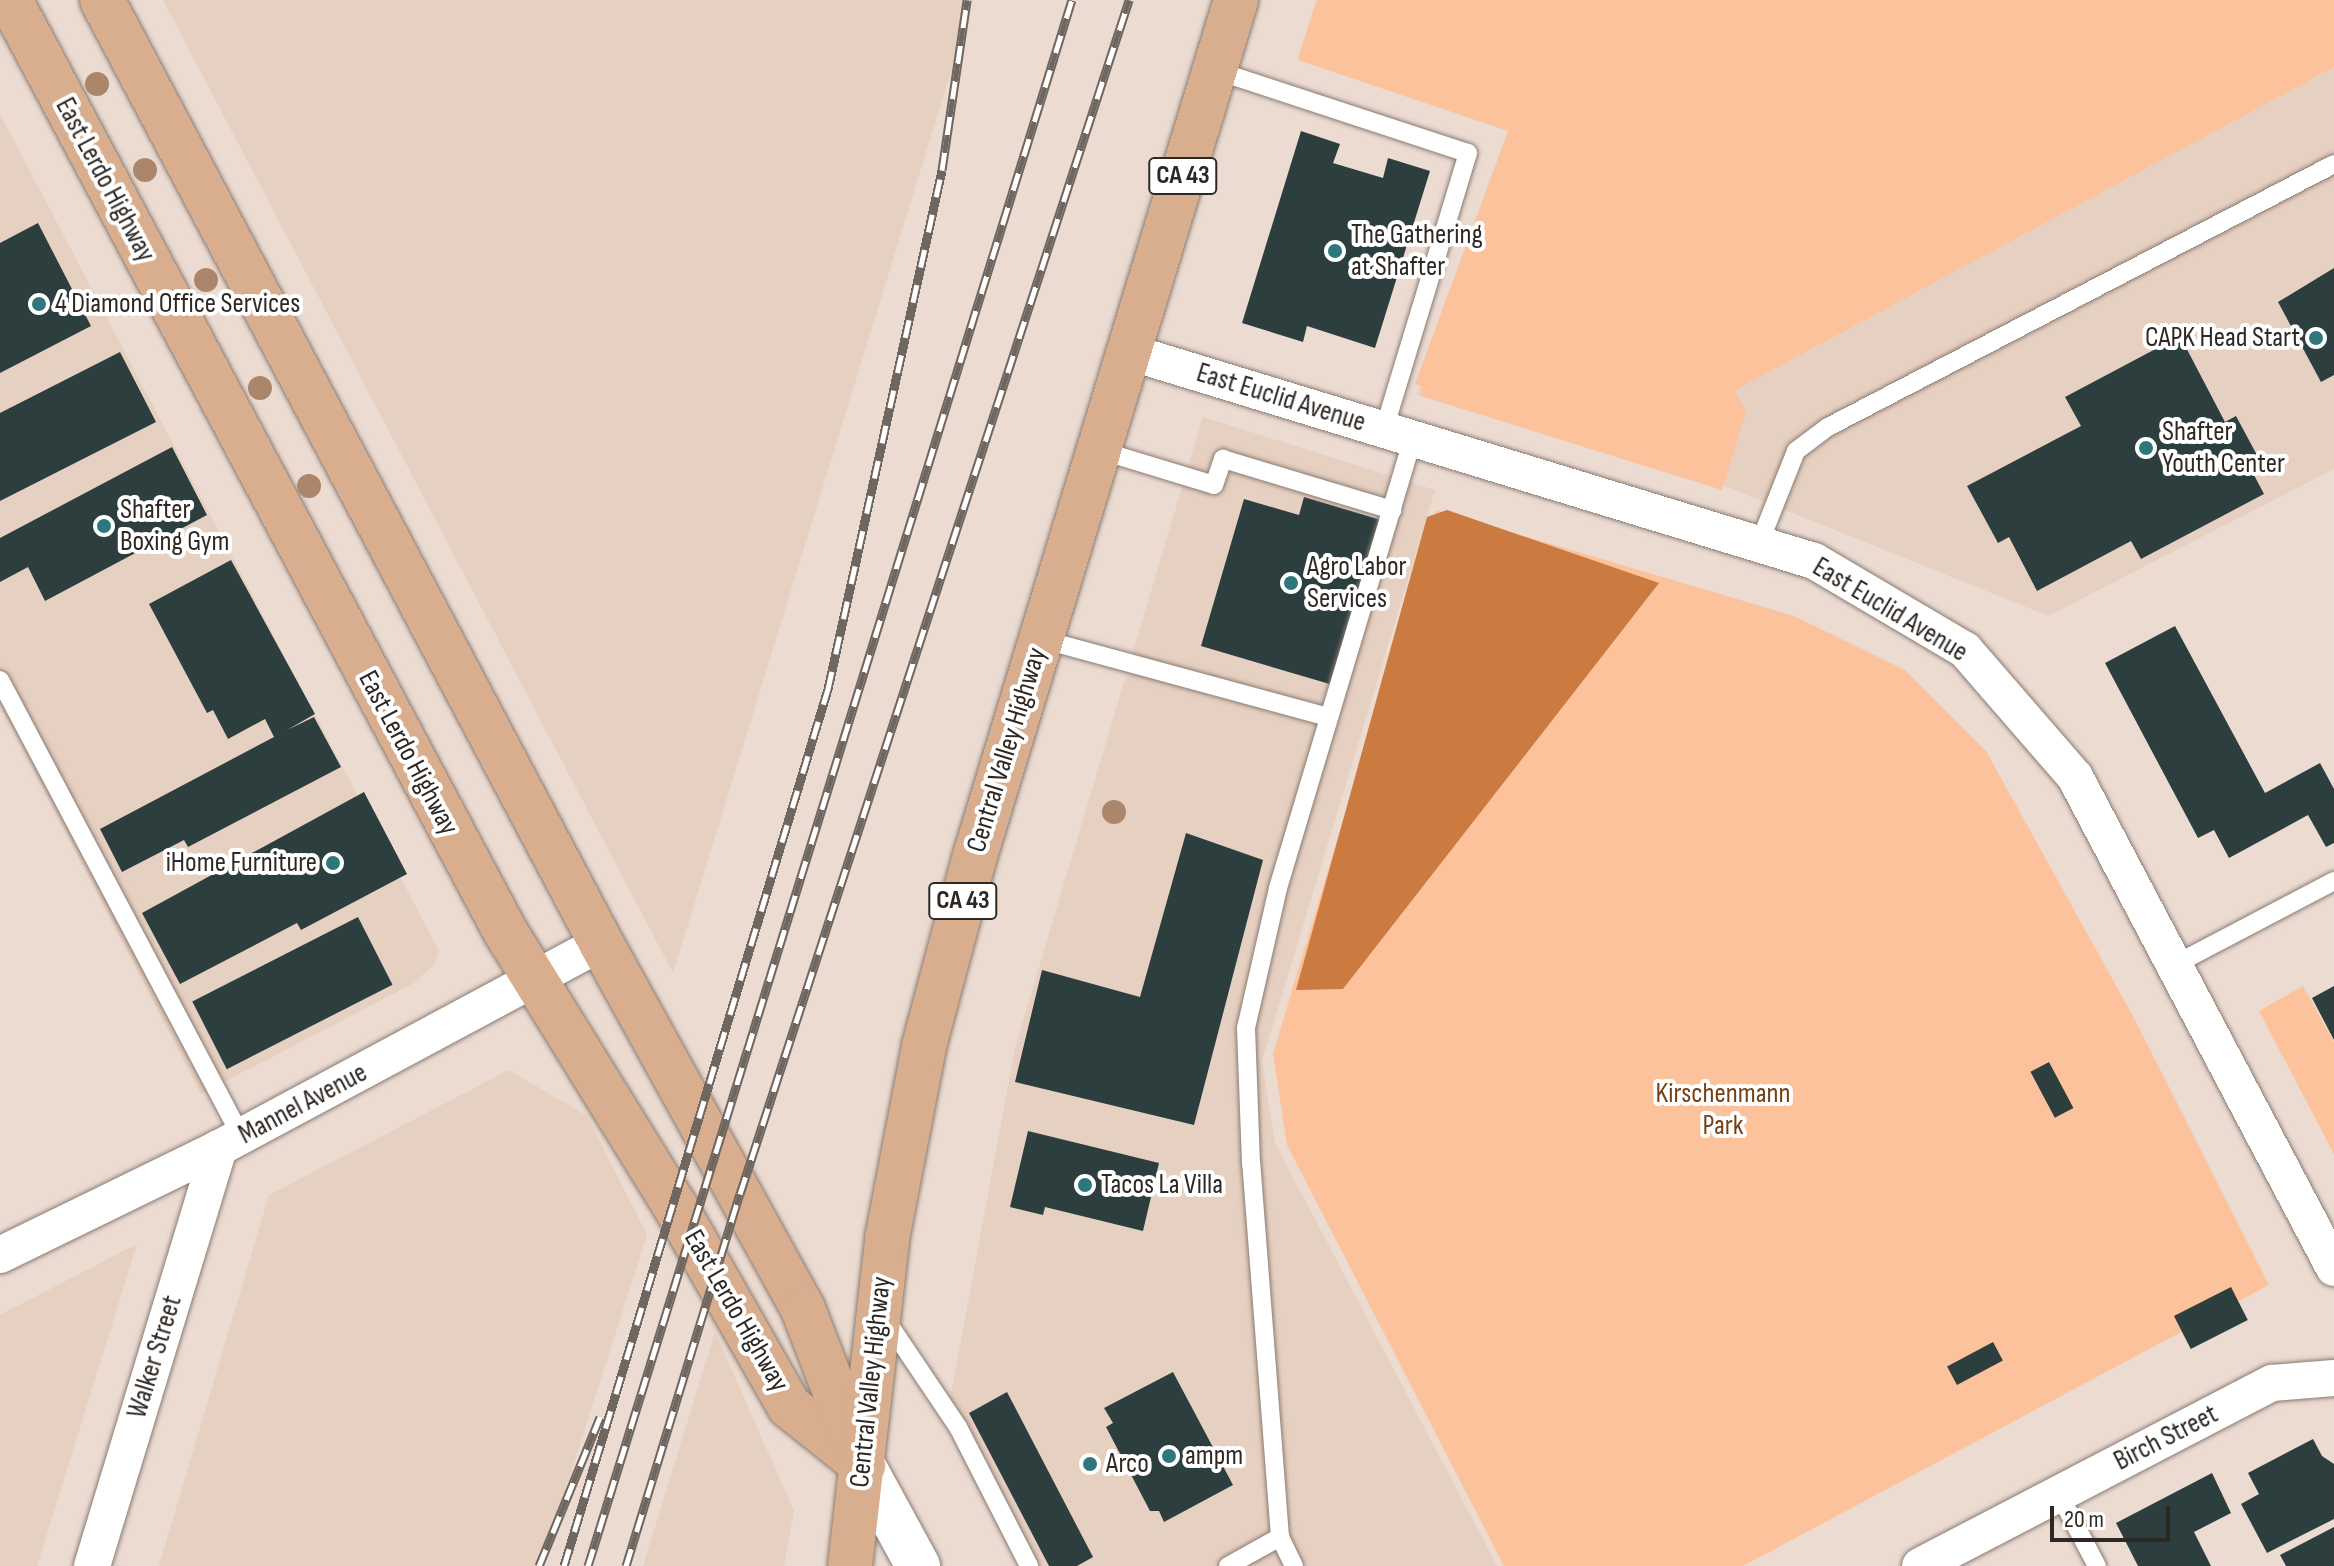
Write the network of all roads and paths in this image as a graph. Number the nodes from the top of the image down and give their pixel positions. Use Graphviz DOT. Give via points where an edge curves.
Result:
graph roads {
  1 [pos="10,0"];
  2 [pos="102,0"];
  3 [pos="1236,0"];
  4 [pos="1215,70"];
  5 [pos="2334,164"];
  6 [pos="1129,352"];
  7 [pos="1398,434"];
  8 [pos="1099,450"];
  9 [pos="1392,510"];
  10 [pos="1759,544"];
  11 [pos="1041,639"];
  12 [pos="0,680"];
  13 [pos="1329,717"];
  14 [pos="2334,881"];
  15 [pos="601,943"];
  16 [pos="2174,965"];
  17 [pos="535,980"];
  18 [pos="230,1142"];
  19 [pos="0,1255"];
  20 [pos="2334,1268"];
  21 [pos="879,1310"];
  22 [pos="2334,1378"];
  23 [pos="863,1465"];
  24 [pos="2059,1494"];
  25 [pos="1280,1537"];
  26 [pos="1028,1565"];
  27 [pos="92,1566"];
  28 [pos="850,1566"];
  29 [pos="918,1566"];
  30 [pos="1228,1566"];
  31 [pos="1294,1566"];
  32 [pos="1920,1566"];
  33 [pos="2097,1566"];
  1 -- 17 [label="main road, East Lerdo Highway" via="426,789"];
  2 -- 15 [label="main road, East Lerdo Highway"];
  3 -- 4 [label="main road, Central Valley Highway / CA 43"];
  4 -- 6 [label="main road, Central Valley Highway / CA 43"];
  4 -- 7 [label="lane" via="1468,153"];
  5 -- 10 [label="lane" via="1828,427 1796,451"];
  6 -- 7 [label="street, East Euclid Avenue"];
  6 -- 8 [label="main road, Central Valley Highway / CA 43"];
  7 -- 9 [label="lane"];
  7 -- 10 [label="street, East Euclid Avenue"];
  8 -- 9 [label="lane" via="1214,485 1223,459"];
  8 -- 11 [label="main road, Central Valley Highway / CA 43"];
  9 -- 13 [label="lane"];
  10 -- 16 [label="street, East Euclid Avenue" via="1814,561 1965,650 2075,777"];
  11 -- 13 [label="lane"];
  11 -- 21 [label="main road, Central Valley Highway / CA 43" via="924,1046 887,1239"];
  12 -- 18 [label="lane"];
  13 -- 25 [label="lane" via="1278,888 1246,1028 1251,1164"];
  14 -- 16 [label="lane"];
  15 -- 17 [label="street, Mannel Avenue"];
  15 -- 23 [label="main road, East Lerdo Highway" via="803,1309"];
  16 -- 20 [label="street, East Euclid Avenue"];
  17 -- 18 [label="street, Mannel Avenue"];
  17 -- 23 [label="main road, East Lerdo Highway" via="675,1206 789,1406"];
  18 -- 19 [label="street, Mannel Avenue"];
  18 -- 27 [label="street, Walker Street"];
  21 -- 23 [label="main road, Central Valley Highway / CA 43"];
  21 -- 26 [label="lane" via="958,1427"];
  22 -- 24 [label="street, Birch Street" via="2272,1383"];
  23 -- 28 [label="main road, Central Valley Highway / CA 43"];
  23 -- 29 [label="main road, East Lerdo Highway"];
  24 -- 32 [label="street, Birch Street"];
  24 -- 33 [label="lane"];
  25 -- 30 [label="lane"];
  25 -- 31 [label="lane"];
}
